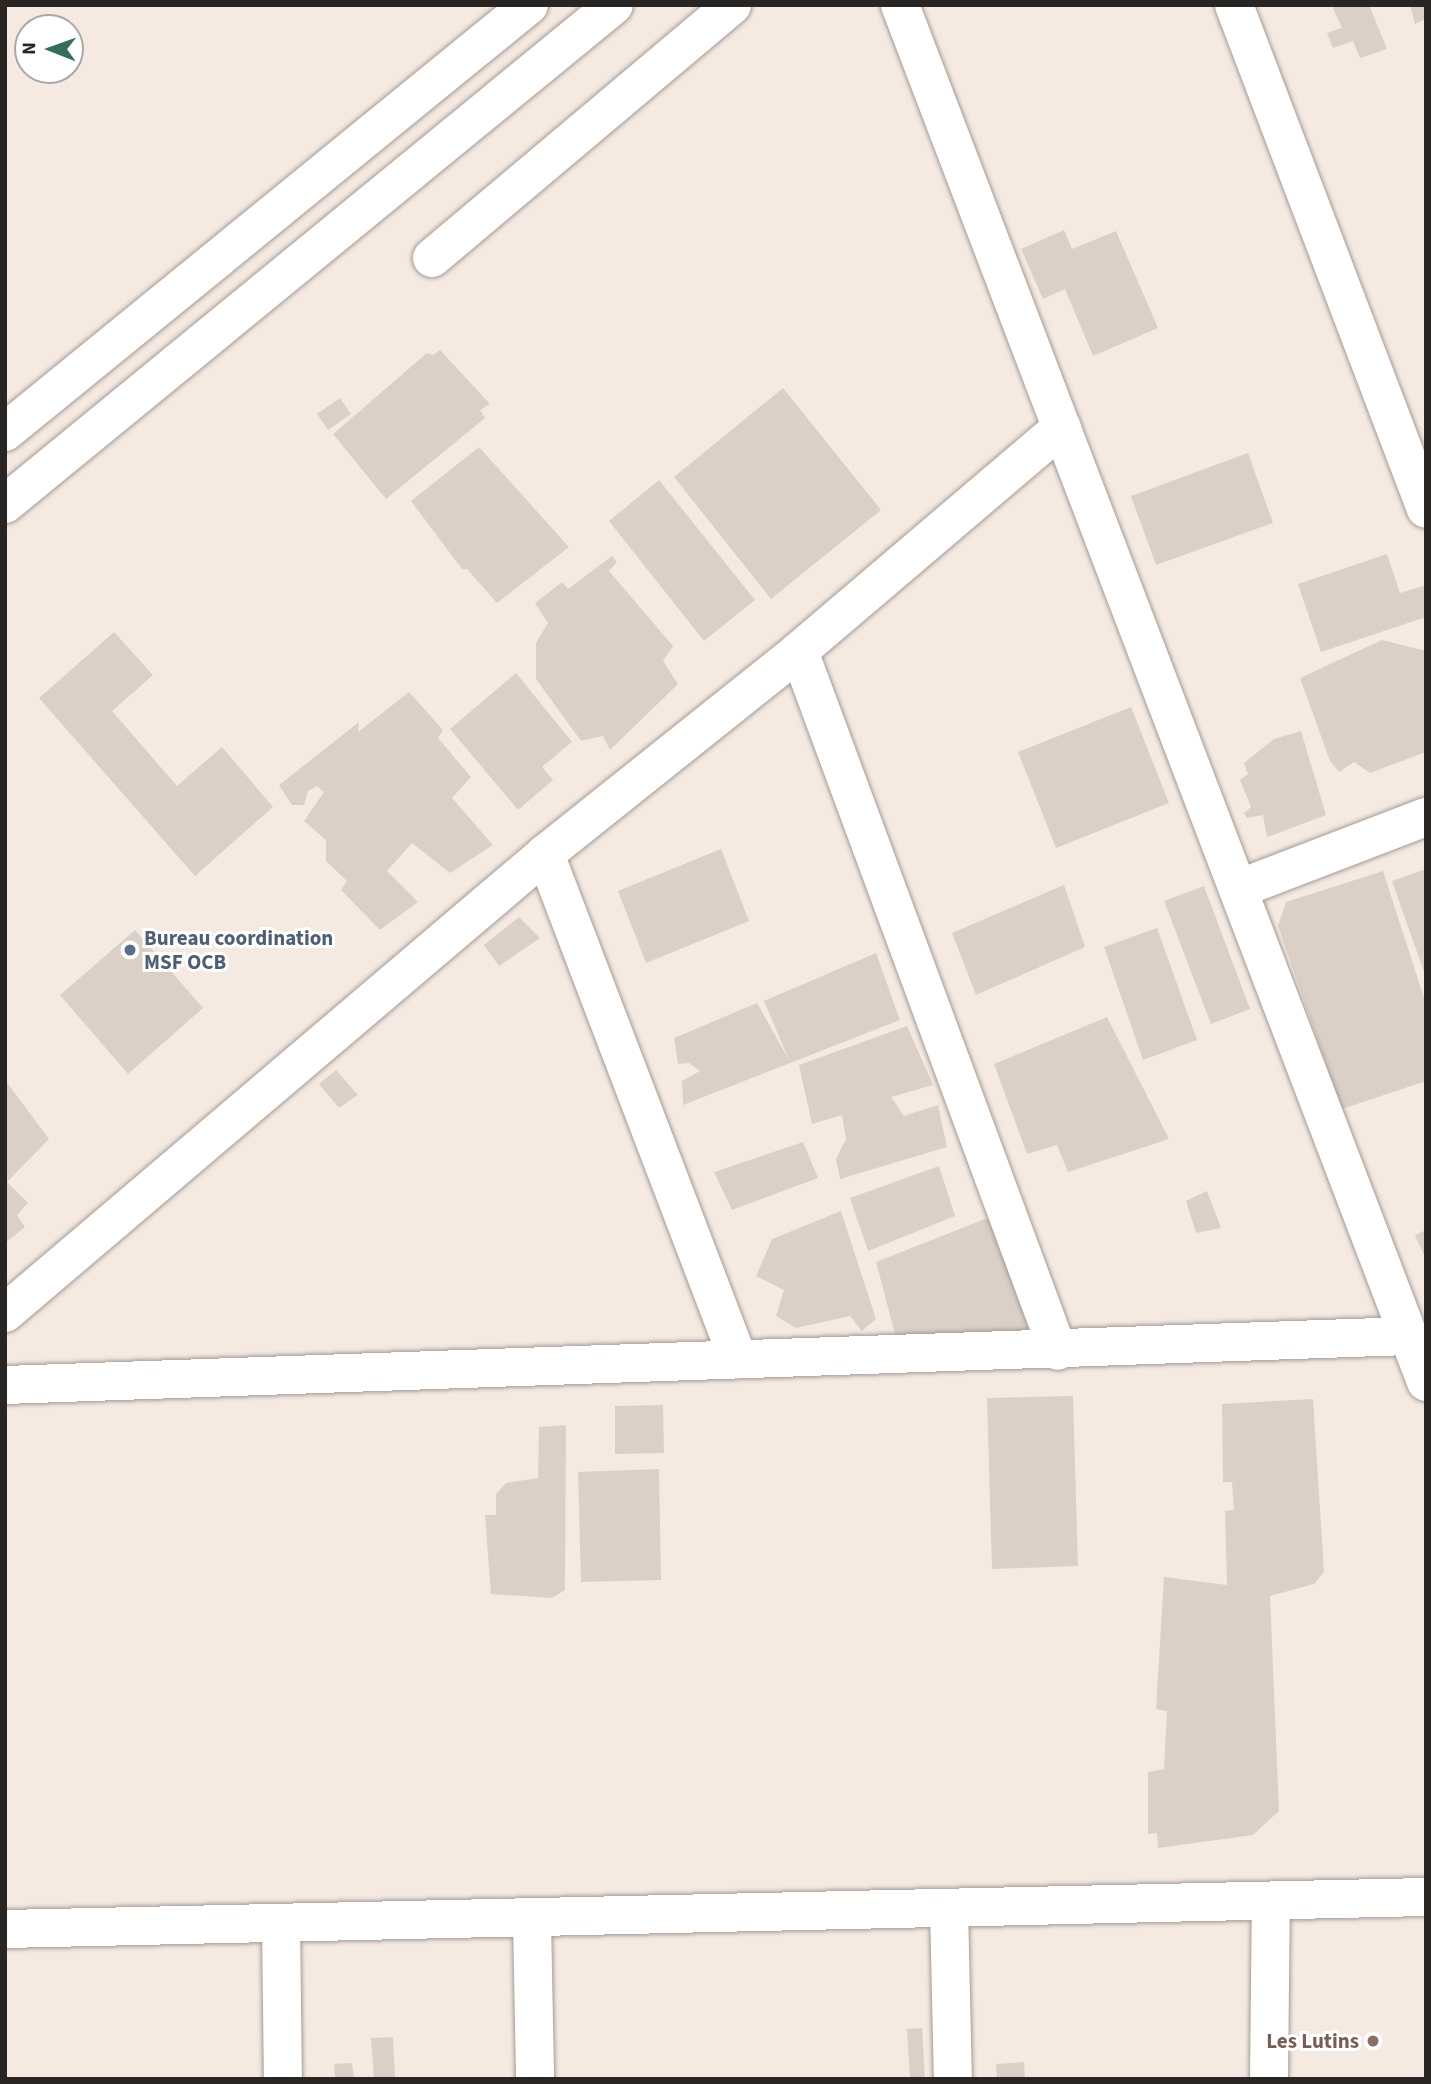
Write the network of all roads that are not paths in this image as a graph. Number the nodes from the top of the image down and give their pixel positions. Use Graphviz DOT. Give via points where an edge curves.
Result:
graph roads {
  1 [pos="529,5"];
  2 [pos="614,5"];
  3 [pos="732,5"];
  4 [pos="900,5"];
  5 [pos="1234,5"];
  6 [pos="432,258"];
  7 [pos="1062,427"];
  8 [pos="5,432"];
  9 [pos="5,505"];
  10 [pos="1426,509"];
  11 [pos="799,651"];
  12 [pos="1426,817"];
  13 [pos="545,854"];
  14 [pos="1238,890"];
  15 [pos="5,1313"];
  16 [pos="1408,1336"];
  17 [pos="1058,1351"];
  18 [pos="737,1359"];
  19 [pos="1426,1382"];
  20 [pos="5,1385"];
  21 [pos="1426,1897"];
  22 [pos="1271,1902"];
  23 [pos="949,1908"];
  24 [pos="532,1919"];
  25 [pos="281,1923"];
  26 [pos="5,1928"];
  27 [pos="283,2079"];
  28 [pos="535,2079"];
  29 [pos="953,2079"];
  30 [pos="1269,2079"];
  1 -- 8 [label="street"];
  2 -- 9 [label="street"];
  3 -- 6 [label="street"];
  4 -- 7 [label="street"];
  5 -- 10 [label="street"];
  7 -- 11 [label="street"];
  7 -- 14 [label="street"];
  11 -- 13 [label="street"];
  11 -- 17 [label="street"];
  12 -- 14 [label="street"];
  13 -- 15 [label="street"];
  13 -- 18 [label="street"];
  14 -- 16 [label="street"];
  16 -- 17 [label="street"];
  16 -- 19 [label="street"];
  17 -- 18 [label="street"];
  18 -- 20 [label="street"];
  21 -- 22 [label="street"];
  22 -- 23 [label="street"];
  22 -- 30 [label="street"];
  23 -- 24 [label="street"];
  23 -- 29 [label="street"];
  24 -- 25 [label="street"];
  24 -- 28 [label="street"];
  25 -- 26 [label="street"];
  25 -- 27 [label="street"];
}
